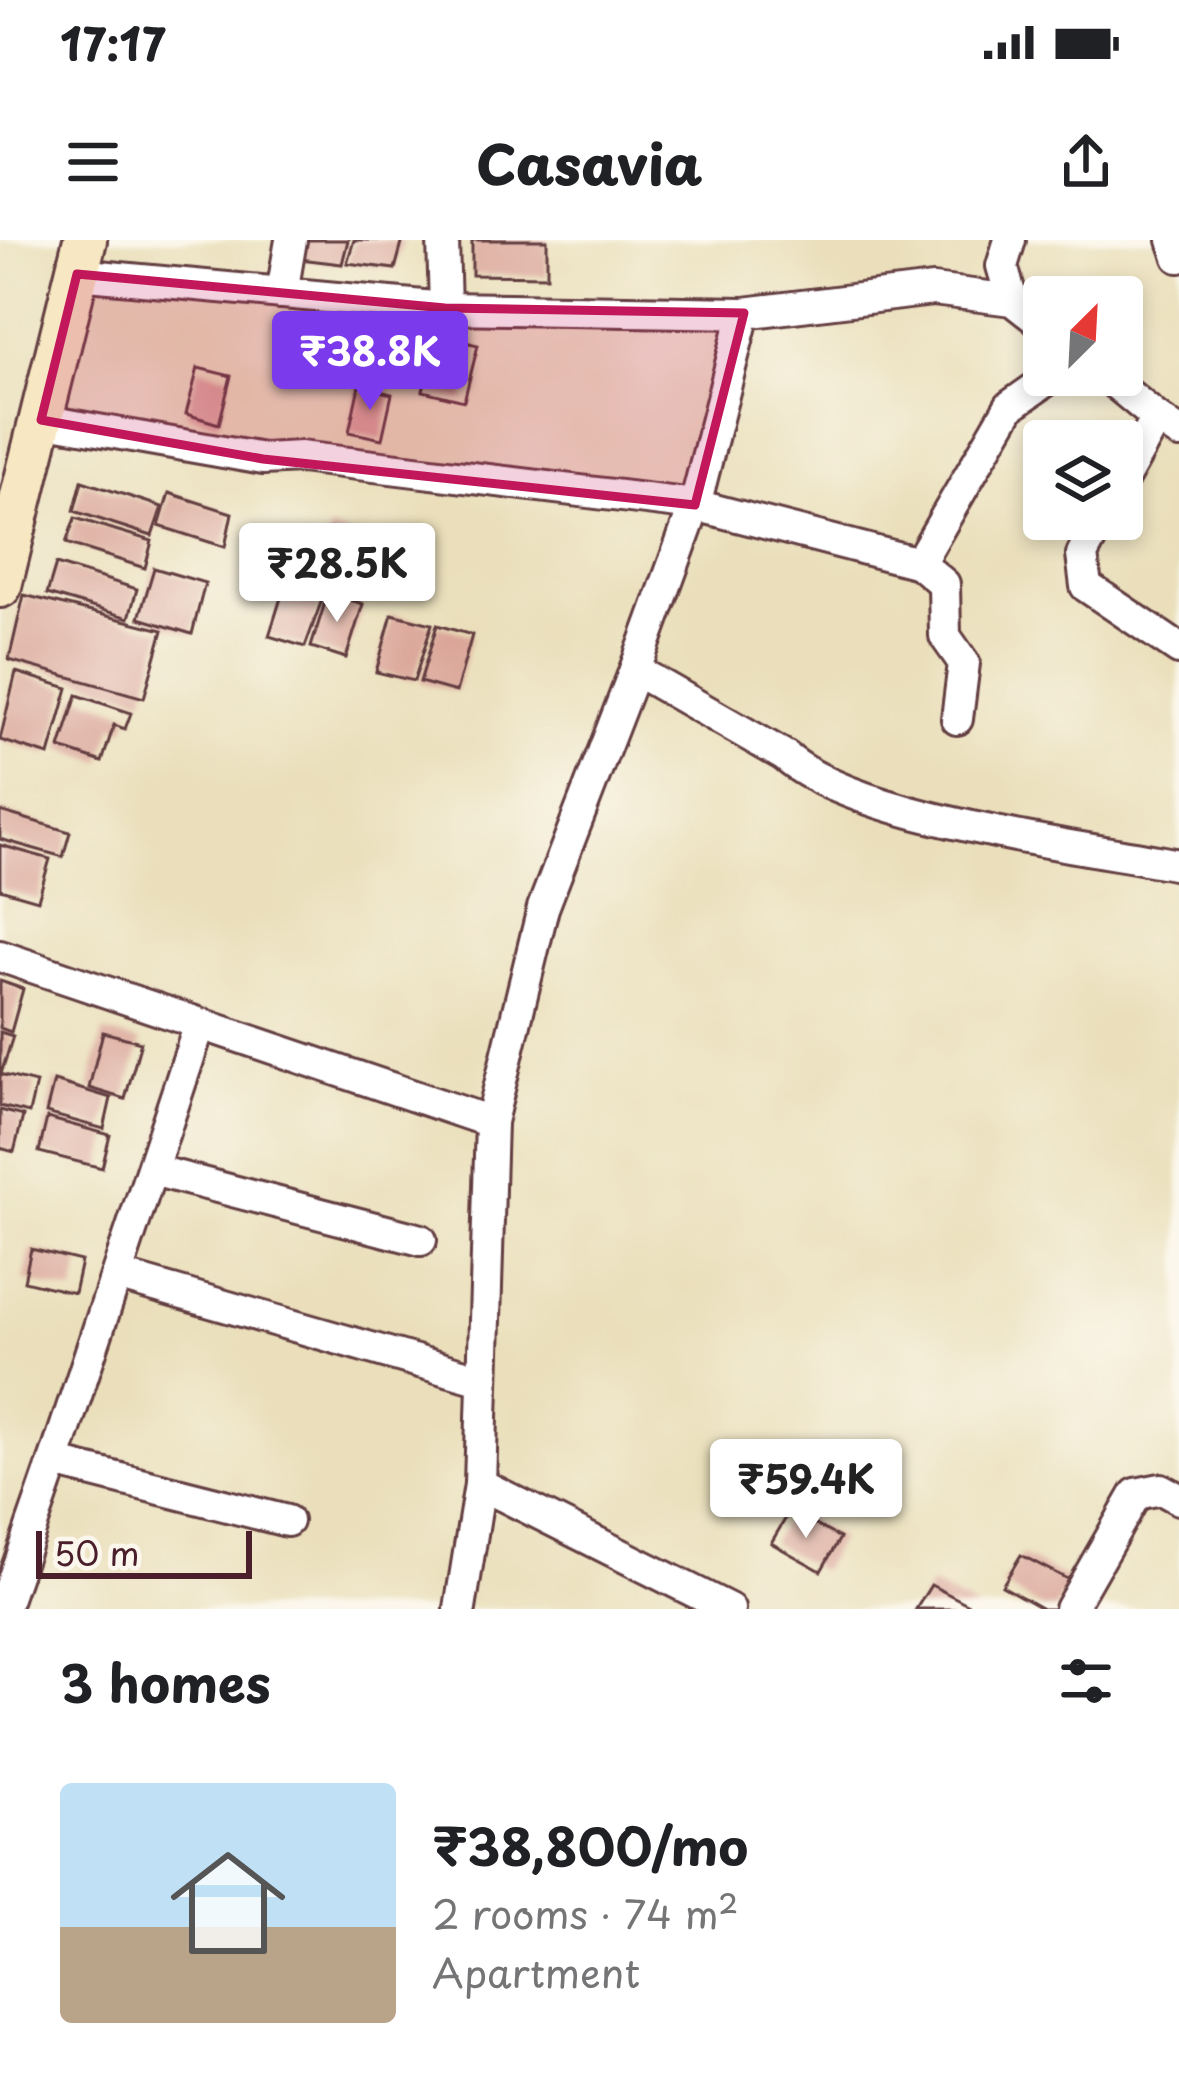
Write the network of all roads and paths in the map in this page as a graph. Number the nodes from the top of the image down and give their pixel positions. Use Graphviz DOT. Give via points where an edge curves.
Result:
graph roads {
  1 [pos="291,240"];
  2 [pos="443,240"];
  3 [pos="1010,240"];
  4 [pos="1173,240"];
  5 [pos="81,257"];
  6 [pos="1179,257"];
  7 [pos="282,292"];
  8 [pos="1012,300"];
  9 [pos="445,308"];
  10 [pos="1023,309"];
  11 [pos="744,313"];
  12 [pos="1024,396"];
  13 [pos="1131,396"];
  14 [pos="41,420"];
  15 [pos="1168,426"];
  16 [pos="1143,456"];
  17 [pos="694,505"];
  18 [pos="1090,540"];
  19 [pos="919,563"];
  20 [pos="0,586"];
  21 [pos="1179,649"];
  22 [pos="635,670"];
  23 [pos="957,719"];
  24 [pos="1179,865"];
  25 [pos="0,956"];
  26 [pos="200,1024"];
  27 [pos="491,1122"];
  28 [pos="152,1169"];
  29 [pos="421,1240"];
  30 [pos="117,1275"];
  31 [pos="482,1380"];
  32 [pos="54,1462"];
  33 [pos="480,1484"];
  34 [pos="1179,1499"];
  35 [pos="287,1521"];
  36 [pos="3,1609"];
  37 [pos="460,1609"];
  38 [pos="729,1609"];
  39 [pos="1070,1609"];
  1 -- 7 [label="street"];
  2 -- 9 [label="street"];
  3 -- 8 [label="street" via="1002,266"];
  4 -- 6 [label="street"];
  5 -- 7 [label="street"];
  5 -- 14 [label="main road"];
  7 -- 9 [label="street"];
  8 -- 10 [label="street"];
  8 -- 11 [label="street" via="933,290"];
  9 -- 11 [label="street"];
  11 -- 17 [label="street"];
  12 -- 19 [label="street" via="1010,406"];
  13 -- 15 [label="street"];
  14 -- 17 [label="street" via="263,459"];
  14 -- 20 [label="main road"];
  15 -- 16 [label="street"];
  17 -- 19 [label="street"];
  17 -- 22 [label="street"];
  18 -- 21 [label="street" via="1082,554 1086,586"];
  19 -- 23 [label="street" via="944,584 945,636 964,663"];
  22 -- 24 [label="street" via="807,776 915,814"];
  22 -- 27 [label="street" via="544,908"];
  25 -- 26 [label="street"];
  26 -- 27 [label="street"];
  26 -- 28 [label="street"];
  27 -- 31 [label="street"];
  28 -- 29 [label="street"];
  28 -- 30 [label="street"];
  30 -- 31 [label="street"];
  30 -- 32 [label="street"];
  31 -- 33 [label="street"];
  32 -- 35 [label="street"];
  32 -- 36 [label="street"];
  33 -- 37 [label="street"];
  33 -- 38 [label="street"];
  34 -- 39 [label="street" via="1161,1489 1136,1494"];
}
